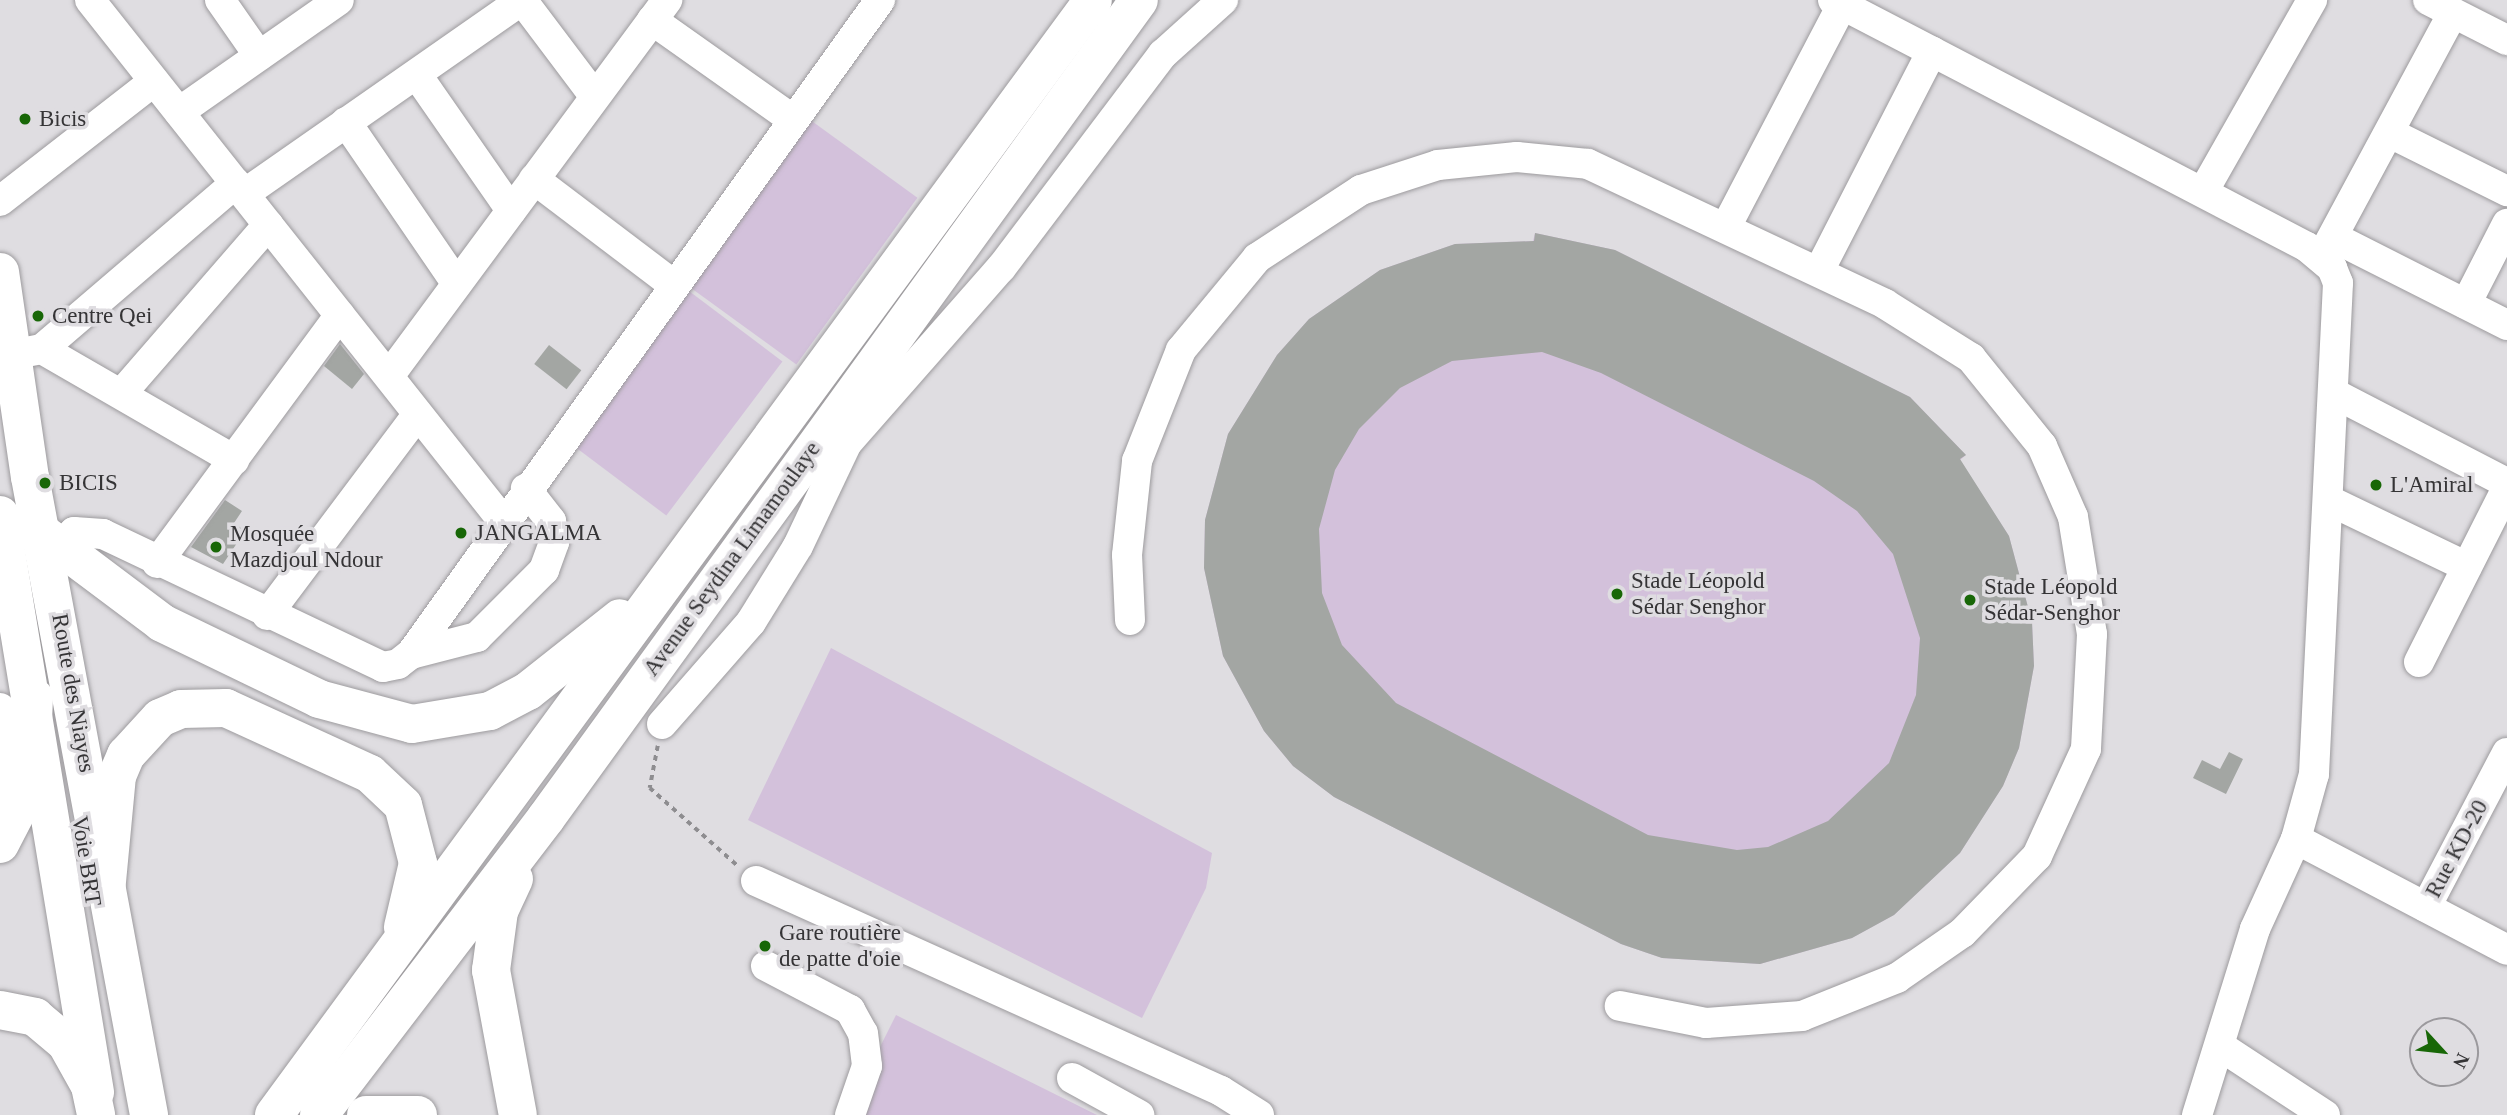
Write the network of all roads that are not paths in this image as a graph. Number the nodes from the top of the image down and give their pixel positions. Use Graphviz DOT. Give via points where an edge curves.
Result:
graph roads {
  1 [pos="90,0"];
  2 [pos="220,0"];
  3 [pos="522,0"];
  4 [pos="880,0"];
  5 [pos="1093,0"];
  6 [pos="1139,0"];
  7 [pos="1223,0"];
  8 [pos="2312,0"];
  9 [pos="333,2"];
  10 [pos="1837,2"];
  11 [pos="2441,6"];
  12 [pos="659,10"];
  13 [pos="2499,30"];
  14 [pos="1932,51"];
  15 [pos="259,56"];
  16 [pos="417,75"];
  17 [pos="154,81"];
  18 [pos="595,97"];
  19 [pos="180,112"];
  20 [pos="792,119"];
  21 [pos="346,122"];
  22 [pos="2390,133"];
  23 [pos="534,179"];
  24 [pos="240,189"];
  25 [pos="2507,191"];
  26 [pos="2203,192"];
  27 [pos="0,201"];
  28 [pos="511,210"];
  29 [pos="2507,224"];
  30 [pos="268,225"];
  31 [pos="1727,225"];
  32 [pos="2328,247"];
  33 [pos="1819,271"];
  34 [pos="0,272"];
  35 [pos="671,283"];
  36 [pos="457,284"];
  37 [pos="2466,304"];
  38 [pos="340,315"];
  39 [pos="2507,325"];
  40 [pos="27,351"];
  41 [pos="389,376"];
  42 [pos="122,393"];
  43 [pos="2335,394"];
  44 [pos="0,405"];
  45 [pos="418,414"];
  46 [pos="234,460"];
  47 [pos="2507,482"];
  48 [pos="2507,488"];
  49 [pos="526,489"];
  50 [pos="2328,499"];
  51 [pos="503,521"];
  52 [pos="21,529"];
  53 [pos="687,553"];
  54 [pos="157,563"];
  55 [pos="2467,566"];
  56 [pos="267,615"];
  57 [pos="1130,620"];
  58 [pos="411,654"];
  59 [pos="2419,662"];
  60 [pos="17,702"];
  61 [pos="662,724"];
  62 [pos="6,745"];
  63 [pos="2504,765"];
  64 [pos="0,802"];
  65 [pos="546,818"];
  66 [pos="2296,839"];
  67 [pos="0,844"];
  68 [pos="756,881"];
  69 [pos="106,892"];
  70 [pos="2426,907"];
  71 [pos="2507,950"];
  72 [pos="396,951"];
  73 [pos="766,966"];
  74 [pos="1620,1006"];
  75 [pos="0,1010"];
  76 [pos="2222,1048"];
  77 [pos="1072,1078"];
  78 [pos="2321,1114"];
  79 [pos="97,1115"];
  80 [pos="113,1115"];
  81 [pos="130,1115"];
  82 [pos="149,1115"];
  83 [pos="274,1115"];
  84 [pos="319,1115"];
  85 [pos="366,1115"];
  86 [pos="418,1115"];
  87 [pos="518,1115"];
  88 [pos="850,1115"];
  89 [pos="1139,1115"];
  90 [pos="1259,1115"];
  91 [pos="2197,1115"];
  1 -- 17 [label="street"];
  2 -- 15 [label="street"];
  3 -- 16 [label="street"];
  3 -- 18 [label="street"];
  4 -- 20 [label="street"];
  5 -- 53 [label="main road, Avenue Seydina Limamoulaye"];
  6 -- 65 [label="main road, Avenue Seydina Limamoulaye"];
  7 -- 61 [label="street" via="1163,54 1001,268 846,443 798,546 751,622"];
  8 -- 26 [label="street"];
  9 -- 15 [label="street"];
  10 -- 14 [label="street"];
  10 -- 31 [label="street"];
  11 -- 13 [label="street"];
  11 -- 22 [label="street"];
  12 -- 18 [label="street"];
  12 -- 20 [label="street"];
  14 -- 26 [label="street"];
  14 -- 33 [label="street"];
  15 -- 19 [label="street"];
  16 -- 21 [label="street"];
  16 -- 28 [label="street"];
  17 -- 19 [label="street"];
  17 -- 27 [label="street"];
  18 -- 23 [label="street"];
  19 -- 24 [label="street"];
  20 -- 35 [label="street"];
  21 -- 24 [label="street"];
  21 -- 36 [label="street"];
  22 -- 25 [label="street"];
  22 -- 32 [label="street"];
  23 -- 28 [label="street"];
  23 -- 35 [label="street"];
  24 -- 30 [label="street"];
  24 -- 40 [label="street"];
  26 -- 32 [label="street"];
  28 -- 36 [label="street"];
  29 -- 37 [label="street"];
  30 -- 38 [label="street"];
  30 -- 42 [label="street"];
  31 -- 33 [label="street"];
  31 -- 57 [label="street" via="1588,164 1517,158 1438,165 1361,190 1257,258 1181,350 1137,461 1127,555"];
  32 -- 37 [label="street"];
  32 -- 43 [label="street" via="2340,300"];
  33 -- 74 [label="street" via="1971,358 2042,446 2076,524 2092,634 2086,749 2037,856 1962,933 1897,978 1801,1016 1706,1023"];
  34 -- 40 [label="main road, Route des Niayes"];
  35 -- 49 [label="street"];
  36 -- 41 [label="street"];
  37 -- 39 [label="street"];
  38 -- 41 [label="street"];
  38 -- 46 [label="street"];
  40 -- 42 [label="street"];
  40 -- 52 [label="main road, Route des Niayes"];
  41 -- 45 [label="street"];
  42 -- 46 [label="street"];
  43 -- 47 [label="street"];
  43 -- 50 [label="street"];
  44 -- 52 [label="street, Voie BRT"];
  45 -- 51 [label="street"];
  45 -- 56 [label="street"];
  46 -- 54 [label="street"];
  48 -- 55 [label="street"];
  49 -- 51 [label="street"];
  49 -- 58 [label="street" via="551,521 554,542 544,570 477,637"];
  50 -- 55 [label="street"];
  50 -- 66 [label="street" via="2314,774"];
  51 -- 58 [label="street"];
  52 -- 53 [label="main road" via="162,623 319,699 412,724 490,710 528,691 605,632"];
  52 -- 54 [label="street" via="90,531"];
  52 -- 60 [label="main road, Route des Niayes"];
  52 -- 69 [label="main road, Route des Niayes"];
  52 -- 80 [label="street, Voie BRT"];
  52 -- 81 [label="street, Voie BRT" via="41,586"];
  53 -- 72 [label="main road, Avenue Seydina Limamoulaye"];
  54 -- 56 [label="street"];
  55 -- 59 [label="street"];
  56 -- 58 [label="street" via="383,667"];
  60 -- 62 [label="street"];
  60 -- 67 [label="main road" via="30,786"];
  60 -- 79 [label="main road, Route des Niayes"];
  62 -- 64 [label="street" via="14,762"];
  63 -- 70 [label="street, Rue KD-20"];
  65 -- 84 [label="main road, Avenue Seydina Limamoulaye"];
  65 -- 87 [label="main road" via="499,911 493,940 492,1004"];
  66 -- 70 [label="street"];
  66 -- 76 [label="street" via="2255,929"];
  68 -- 90 [label="street" via="1221,1091"];
  69 -- 72 [label="main road" via="117,776 126,755 160,718 181,709 226,708 370,774 403,805 418,863"];
  69 -- 82 [label="main road, Route des Niayes"];
  70 -- 71 [label="street"];
  72 -- 83 [label="main road, Avenue Seydina Limamoulaye"];
  73 -- 88 [label="street" via="850,1010 863,1033 867,1066"];
  75 -- 79 [label="main road" via="35,1017 66,1043 90,1086"];
  76 -- 78 [label="street"];
  76 -- 91 [label="street"];
  77 -- 89 [label="street"];
  85 -- 86 [label="main road"];
}
